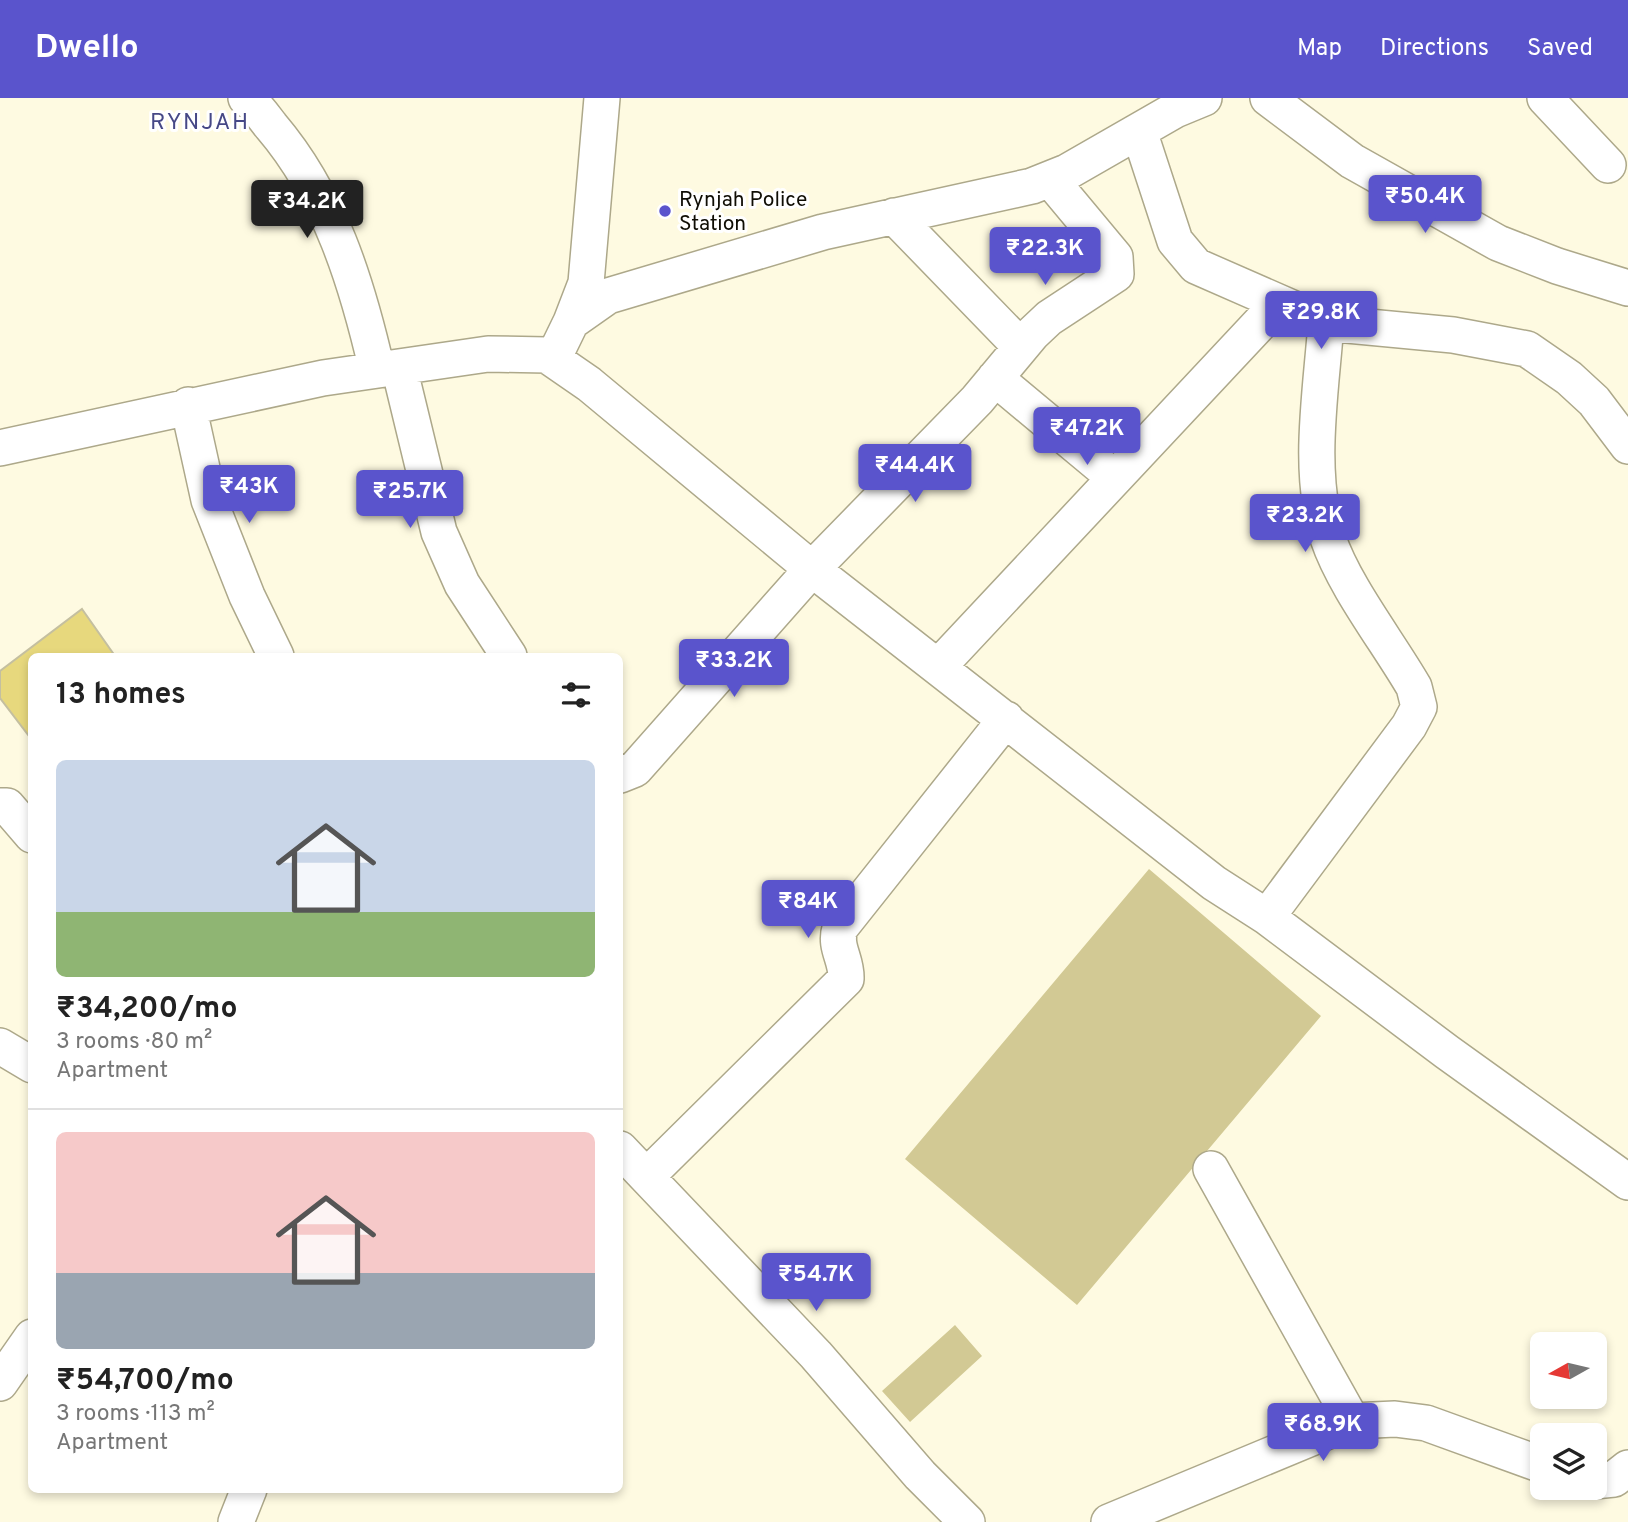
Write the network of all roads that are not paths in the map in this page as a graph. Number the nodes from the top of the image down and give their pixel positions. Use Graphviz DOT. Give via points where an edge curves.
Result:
graph roads {
  1 [pos="602,98"];
  2 [pos="1203,98"];
  3 [pos="1268,98"];
  4 [pos="1545,98"];
  5 [pos="250,99"];
  6 [pos="1139,131"];
  7 [pos="1608,165"];
  8 [pos="1050,179"];
  9 [pos="894,216"];
  10 [pos="1628,288"];
  11 [pos="1277,305"];
  12 [pos="571,322"];
  13 [pos="1326,323"];
  14 [pos="1020,346"];
  15 [pos="553,359"];
  16 [pos="388,368"];
  17 [pos="995,377"];
  18 [pos="188,405"];
  19 [pos="1628,446"];
  20 [pos="1,447"];
  21 [pos="1115,478"];
  22 [pos="812,569"];
  23 [pos="275,653"];
  24 [pos="507,653"];
  25 [pos="938,667"];
  26 [pos="1006,719"];
  27 [pos="623,774"];
  28 [pos="0,806"];
  29 [pos="28,830"];
  30 [pos="1266,917"];
  31 [pos="0,1046"];
  32 [pos="28,1063"];
  33 [pos="623,1152"];
  34 [pos="1211,1169"];
  35 [pos="647,1176"];
  36 [pos="1628,1182"];
  37 [pos="28,1343"];
  38 [pos="0,1383"];
  39 [pos="1352,1421"];
  40 [pos="1530,1461"];
  41 [pos="247,1493"];
  42 [pos="236,1522"];
  43 [pos="967,1522"];
  44 [pos="1109,1522"];
  1 -- 12 [label="street" via="586,283"];
  2 -- 6 [label="street"];
  3 -- 10 [label="street" via="1352,161 1498,243"];
  4 -- 7 [label="street"];
  5 -- 16 [label="street" via="295,156 335,232"];
  6 -- 8 [label="street"];
  6 -- 11 [label="street" via="1175,241 1196,267"];
  8 -- 9 [label="street"];
  8 -- 14 [label="street" via="1115,257 1116,274 1049,318"];
  9 -- 12 [label="street" via="823,232 608,296"];
  9 -- 14 [label="street"];
  11 -- 13 [label="street"];
  11 -- 21 [label="street"];
  12 -- 15 [label="street"];
  13 -- 19 [label="street" via="1453,335 1527,349 1586,394"];
  13 -- 30 [label="street" via="1317,449 1323,515 1338,561 1414,687 1419,707"];
  14 -- 17 [label="street"];
  15 -- 16 [label="street" via="525,353 488,355"];
  15 -- 22 [label="street" via="618,407"];
  16 -- 18 [label="street"];
  16 -- 24 [label="street" via="439,532 462,584"];
  17 -- 21 [label="street"];
  17 -- 22 [label="street"];
  18 -- 20 [label="street"];
  18 -- 23 [label="street" via="209,500"];
  21 -- 25 [label="street"];
  22 -- 25 [label="street"];
  22 -- 27 [label="street" via="635,769"];
  25 -- 26 [label="street"];
  26 -- 30 [label="street" via="1214,883"];
  26 -- 35 [label="street" via="840,928 836,941 846,979"];
  28 -- 29 [label="street" via="7,806"];
  30 -- 36 [label="street"];
  31 -- 32 [label="street"];
  33 -- 35 [label="street"];
  34 -- 39 [label="street"];
  35 -- 43 [label="street"];
  37 -- 38 [label="street"];
  39 -- 40 [label="street" via="1426,1423"];
  39 -- 44 [label="street"];
  41 -- 42 [label="street"];
}
